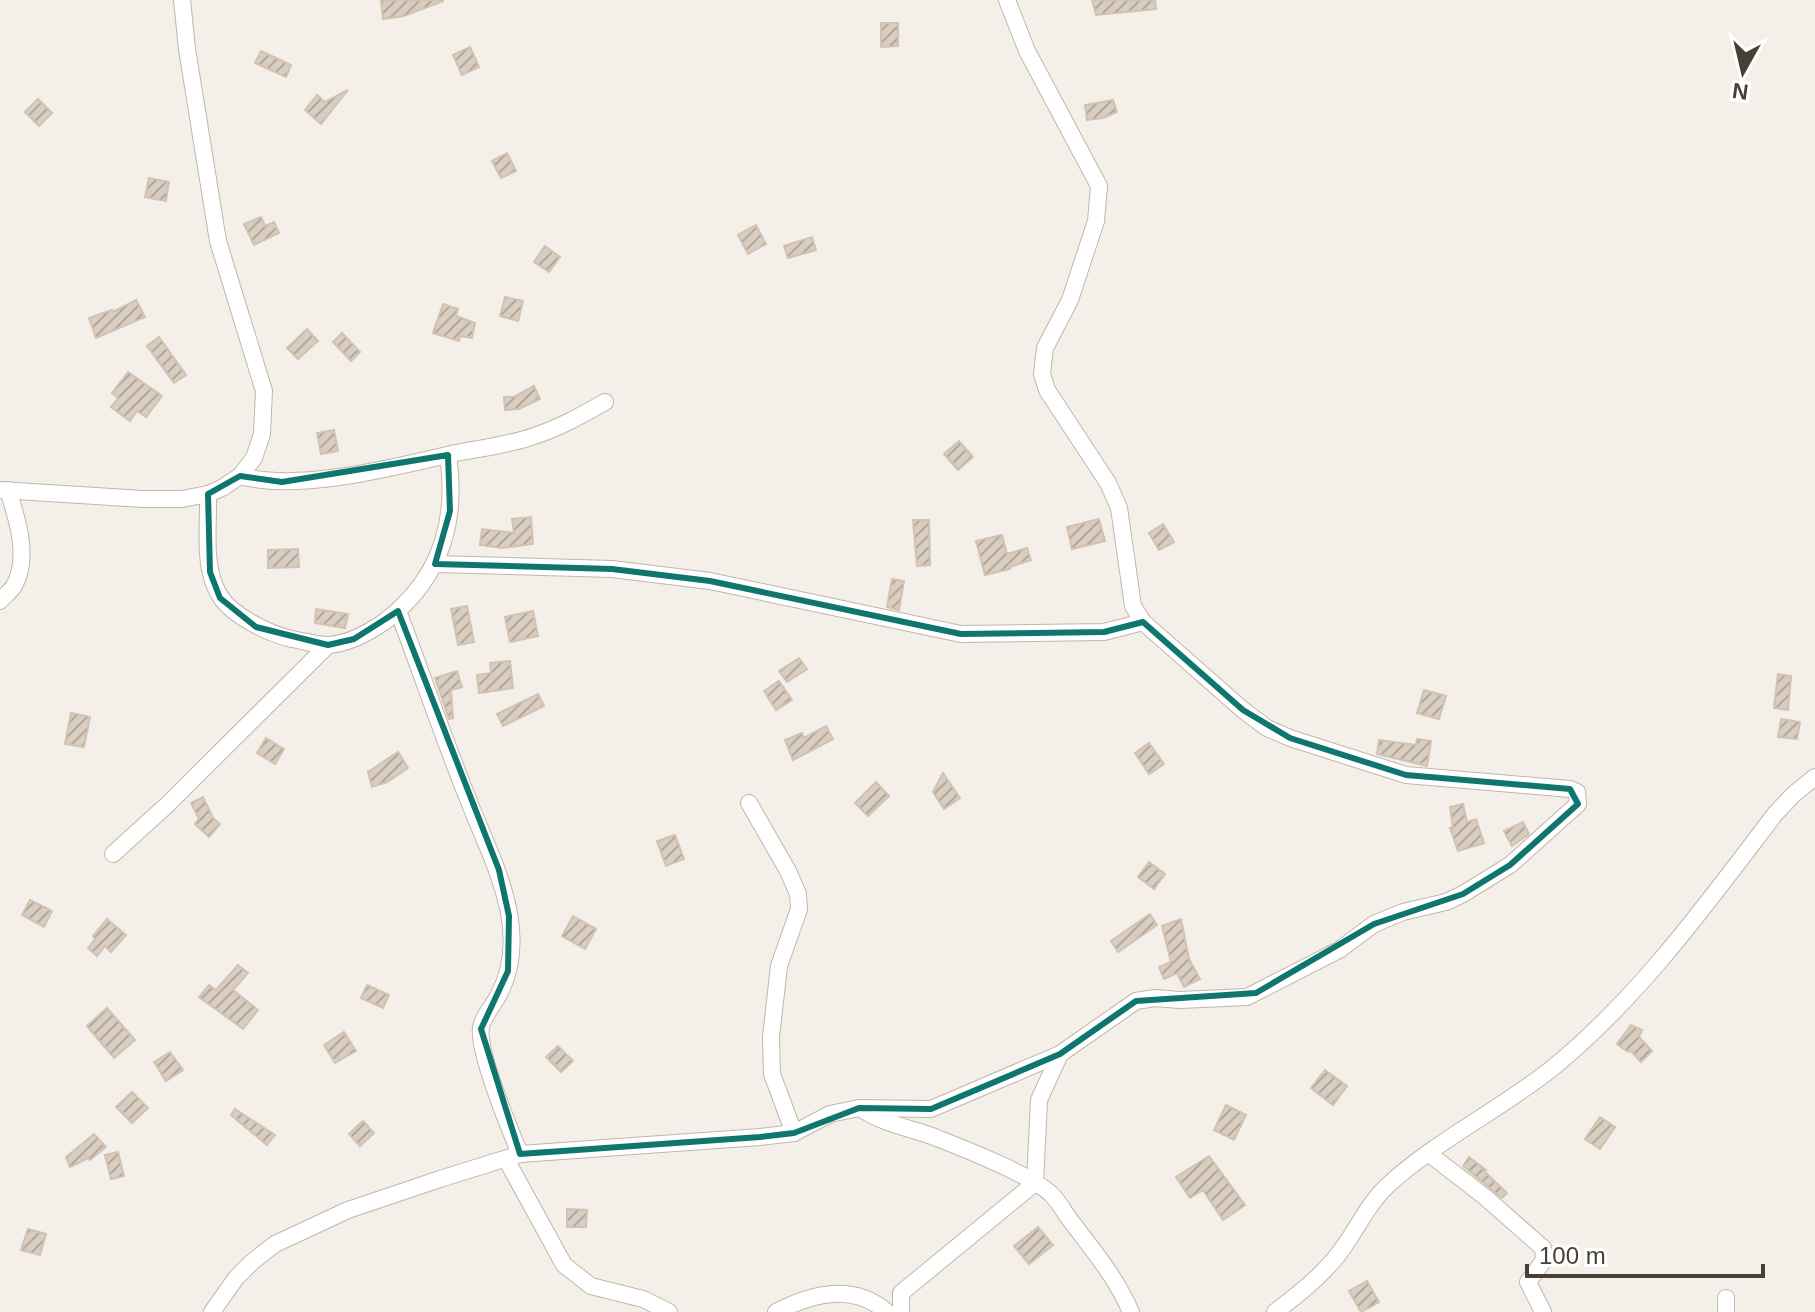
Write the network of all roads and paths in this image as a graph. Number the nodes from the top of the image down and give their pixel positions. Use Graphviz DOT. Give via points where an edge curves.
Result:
graph roads {
  1 [pos="182,0"];
  2 [pos="1007,0"];
  3 [pos="605,402"];
  4 [pos="448,455"];
  5 [pos="240,476"];
  6 [pos="4,490"];
  7 [pos="208,494"];
  8 [pos="435,564"];
  9 [pos="0,601"];
  10 [pos="398,611"];
  11 [pos="1143,622"];
  12 [pos="328,645"];
  13 [pos="1815,777"];
  14 [pos="749,803"];
  15 [pos="113,854"];
  16 [pos="1060,1054"];
  17 [pos="859,1108"];
  18 [pos="794,1133"];
  19 [pos="1428,1153"];
  20 [pos="513,1157"];
  21 [pos="1035,1183"];
  22 [pos="212,1312"];
  23 [pos="669,1312"];
  24 [pos="776,1312"];
  25 [pos="887,1312"];
  26 [pos="901,1312"];
  27 [pos="1131,1312"];
  28 [pos="1275,1312"];
  29 [pos="1543,1312"];
  1 -- 5 [label="street" via="218,241 264,391 262,434 254,458"];
  2 -- 11 [label="street" via="1027,51 1099,186 1096,221 1070,300 1045,348 1042,374 1119,508 1133,606"];
  3 -- 4 [label="street" via="533,437"];
  4 -- 5 [label="street" via="282,482"];
  4 -- 8 [label="street" via="450,511"];
  5 -- 7 [label="street"];
  6 -- 7 [label="street" via="143,499"];
  6 -- 9 [label="street" via="20,533 20,562 14,586"];
  7 -- 12 [label="street" via="210,572 220,598 256,627"];
  8 -- 10 [label="street" via="422,587"];
  8 -- 11 [label="street" via="612,569 710,581 961,634 1104,632"];
  10 -- 12 [label="street" via="373,630"];
  10 -- 20 [label="street" via="499,870 509,916 508,971 481,1029 481,1042"];
  11 -- 16 [label="street" via="1243,710 1290,738 1406,775 1561,787 1580,797 1575,810 1510,865 1463,894 1374,924 1339,950 1247,997 1136,1001"];
  12 -- 15 [label="street"];
  13 -- 19 [label="street" via="1775,814 1646,978 1578,1046"];
  14 -- 18 [label="street" via="798,894 799,909 779,966 771,1037 772,1074"];
  16 -- 17 [label="street" via="931,1109"];
  16 -- 21 [label="street" via="1039,1100"];
  17 -- 18 [label="street" via="830,1114"];
  17 -- 21 [label="street"];
  18 -- 20 [label="street"];
  19 -- 28 [label="street" via="1387,1186 1335,1258"];
  19 -- 29 [label="street" via="1543,1248 1544,1260 1528,1282"];
  20 -- 22 [label="street" via="348,1210 275,1244 236,1278"];
  20 -- 23 [label="street" via="564,1265 591,1286 643,1299"];
  21 -- 26 [label="street" via="901,1293"];
  21 -- 27 [label="street" via="1052,1195 1101,1257"];
  24 -- 25 [label="street" via="839,1292 859,1295"];
}
